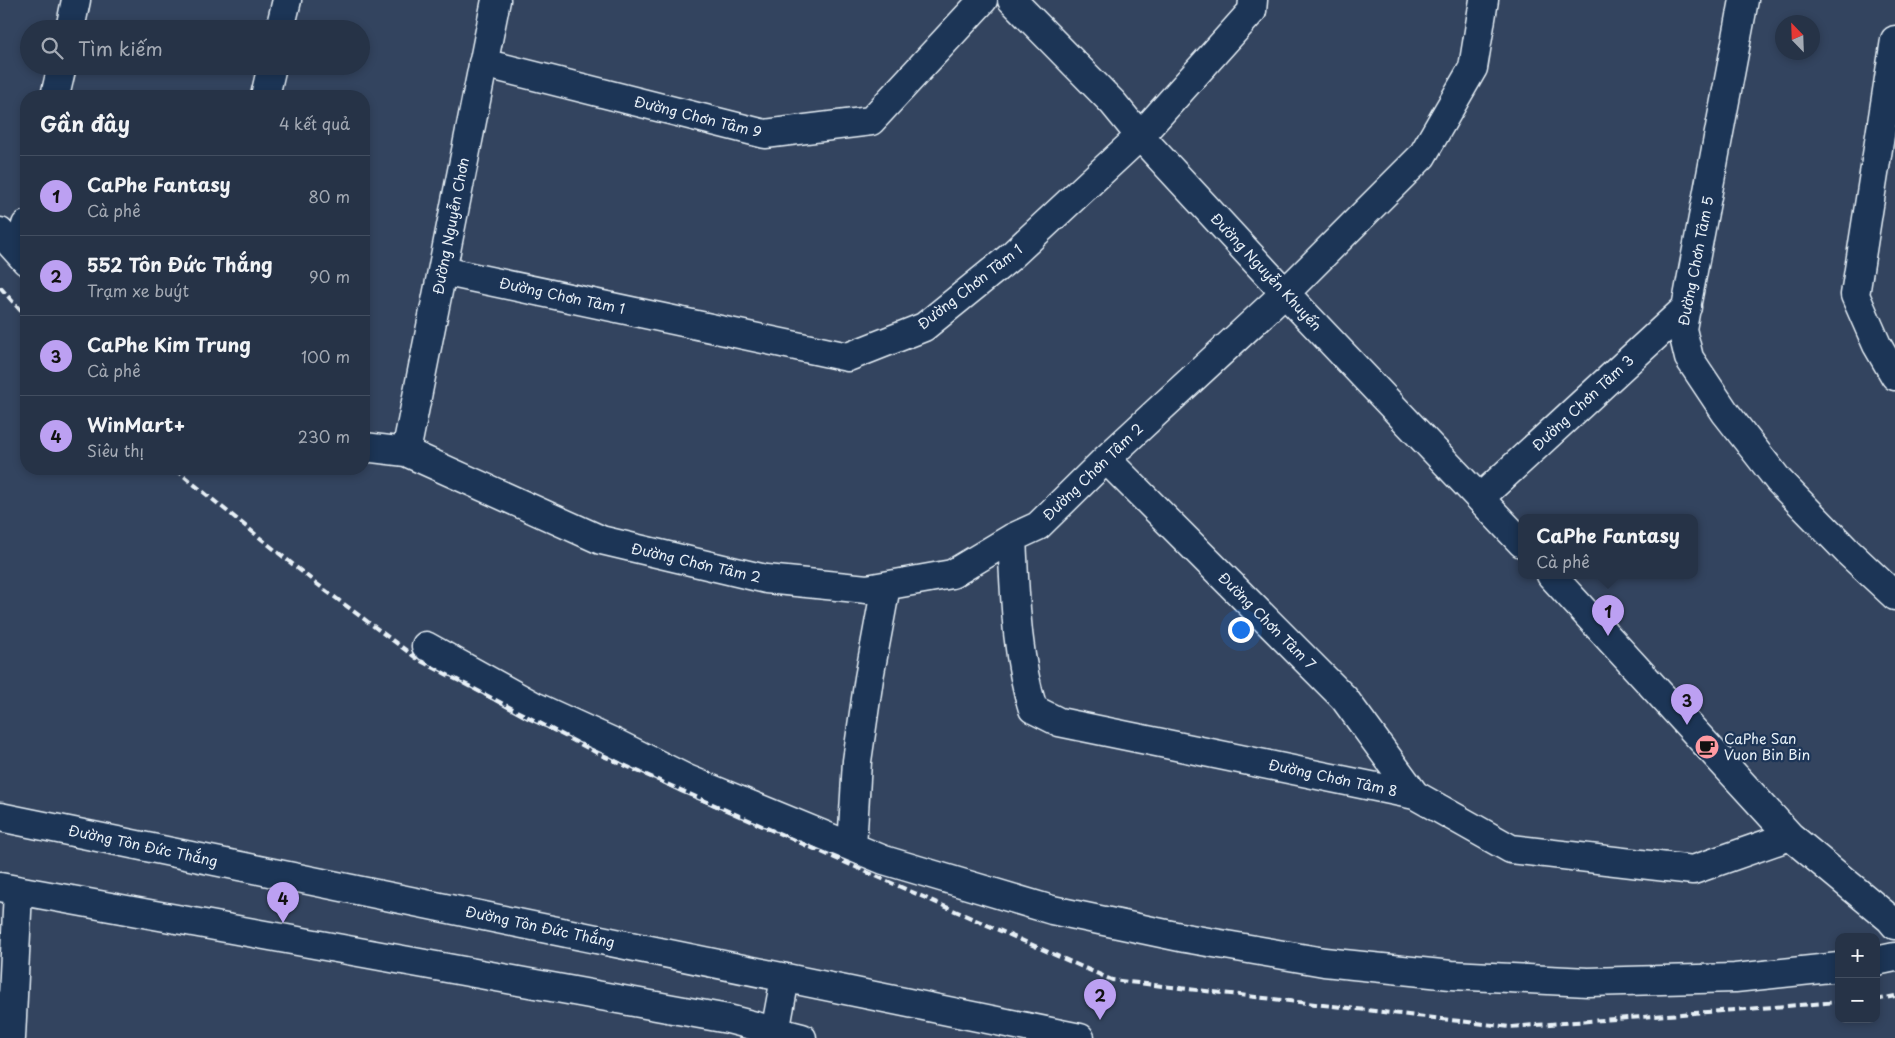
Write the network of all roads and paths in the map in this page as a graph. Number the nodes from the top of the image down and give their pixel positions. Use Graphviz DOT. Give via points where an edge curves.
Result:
graph roads {
  1 [pos="76,0"];
  2 [pos="287,0"];
  3 [pos="496,0"];
  4 [pos="983,0"];
  5 [pos="1012,0"];
  6 [pos="1253,0"];
  7 [pos="1484,0"];
  8 [pos="1744,0"];
  9 [pos="72,20"];
  10 [pos="282,20"];
  11 [pos="1895,40"];
  12 [pos="483,63"];
  13 [pos="60,75"];
  14 [pos="270,75"];
  15 [pos="56,90"];
  16 [pos="266,90"];
  17 [pos="1140,136"];
  18 [pos="0,232"];
  19 [pos="20,254"];
  20 [pos="442,271"];
  21 [pos="1285,293"];
  22 [pos="1687,307"];
  23 [pos="1895,376"];
  24 [pos="370,448"];
  25 [pos="406,452"];
  26 [pos="1106,458"];
  27 [pos="1480,498"];
  28 [pos="1012,538"];
  29 [pos="1518,539"];
  30 [pos="1555,579"];
  31 [pos="886,586"];
  32 [pos="1895,596"];
  33 [pos="426,646"];
  34 [pos="1415,795"];
  35 [pos="0,817"];
  36 [pos="1790,836"];
  37 [pos="852,847"];
  38 [pos="9,889"];
  39 [pos="1893,921"];
  40 [pos="1895,957"];
  41 [pos="1880,960"];
  42 [pos="1835,967"];
  43 [pos="785,978"];
  44 [pos="775,1034"];
  45 [pos="11,1038"];
  46 [pos="802,1038"];
  47 [pos="1080,1038"];
  1 -- 9 [label="main road"];
  2 -- 10 [label="main road"];
  3 -- 12 [label="main road, Đường Nguyễn Chơn"];
  4 -- 12 [label="main road, Đường Chơn Tâm 9" via="871,121 764,134"];
  5 -- 17 [label="main road, Đường Nguyễn Khuyến"];
  6 -- 17 [label="main road, Đường Chơn Tâm 1" via="1252,11"];
  7 -- 21 [label="main road, Đường Chơn Tâm 2" via="1473,68 1422,156"];
  8 -- 22 [label="main road, Đường Chơn Tâm 5"];
  11 -- 23 [label="main road" via="1855,295 1876,345"];
  12 -- 20 [label="main road, Đường Nguyễn Chơn"];
  13 -- 15 [label="main road"];
  14 -- 16 [label="main road"];
  17 -- 20 [label="main road, Đường Chơn Tâm 1" via="1009,258 924,327 848,358"];
  17 -- 21 [label="main road, Đường Nguyễn Khuyến"];
  18 -- 19 [label="main road"];
  20 -- 25 [label="main road, Đường Nguyễn Chơn"];
  21 -- 26 [label="main road, Đường Chơn Tâm 2"];
  21 -- 27 [label="main road, Đường Nguyễn Khuyến"];
  22 -- 27 [label="main road, Đường Chơn Tâm 3"];
  22 -- 32 [label="main road, Đường Chơn Tâm 5" via="1682,329 1689,358 1725,412 1779,481"];
  24 -- 25 [label="main road, Đường Chơn Tâm 2"];
  25 -- 31 [label="main road, Đường Chơn Tâm 2" via="601,540 766,579 867,589"];
  26 -- 28 [label="main road, Đường Chơn Tâm 2" via="1038,526"];
  26 -- 34 [label="main road, Đường Chơn Tâm 7" via="1344,698"];
  27 -- 29 [label="main road, Đường Nguyễn Khuyến"];
  28 -- 31 [label="main road, Đường Chơn Tâm 2" via="952,574"];
  28 -- 34 [label="main road, Đường Chơn Tâm 8" via="1026,687 1034,709 1059,722"];
  30 -- 36 [label="main road"];
  31 -- 37 [label="main road" via="856,762"];
  33 -- 37 [label="main road" via="534,706 687,779"];
  34 -- 36 [label="main road, Đường Chơn Tâm 8" via="1511,849 1693,870"];
  35 -- 43 [label="main road, Đường Tôn Đức Thắng"];
  36 -- 39 [label="main road"];
  37 -- 42 [label="main road" via="884,860 1052,910 1185,938 1324,962 1452,975 1588,982 1735,978"];
  38 -- 44 [label="main road" via="728,1019"];
  38 -- 45 [label="main road"];
  40 -- 41 [label="main road"];
  43 -- 44 [label="main road"];
  43 -- 47 [label="main road, Đường Tôn Đức Thắng"];
  44 -- 46 [label="main road"];
}
